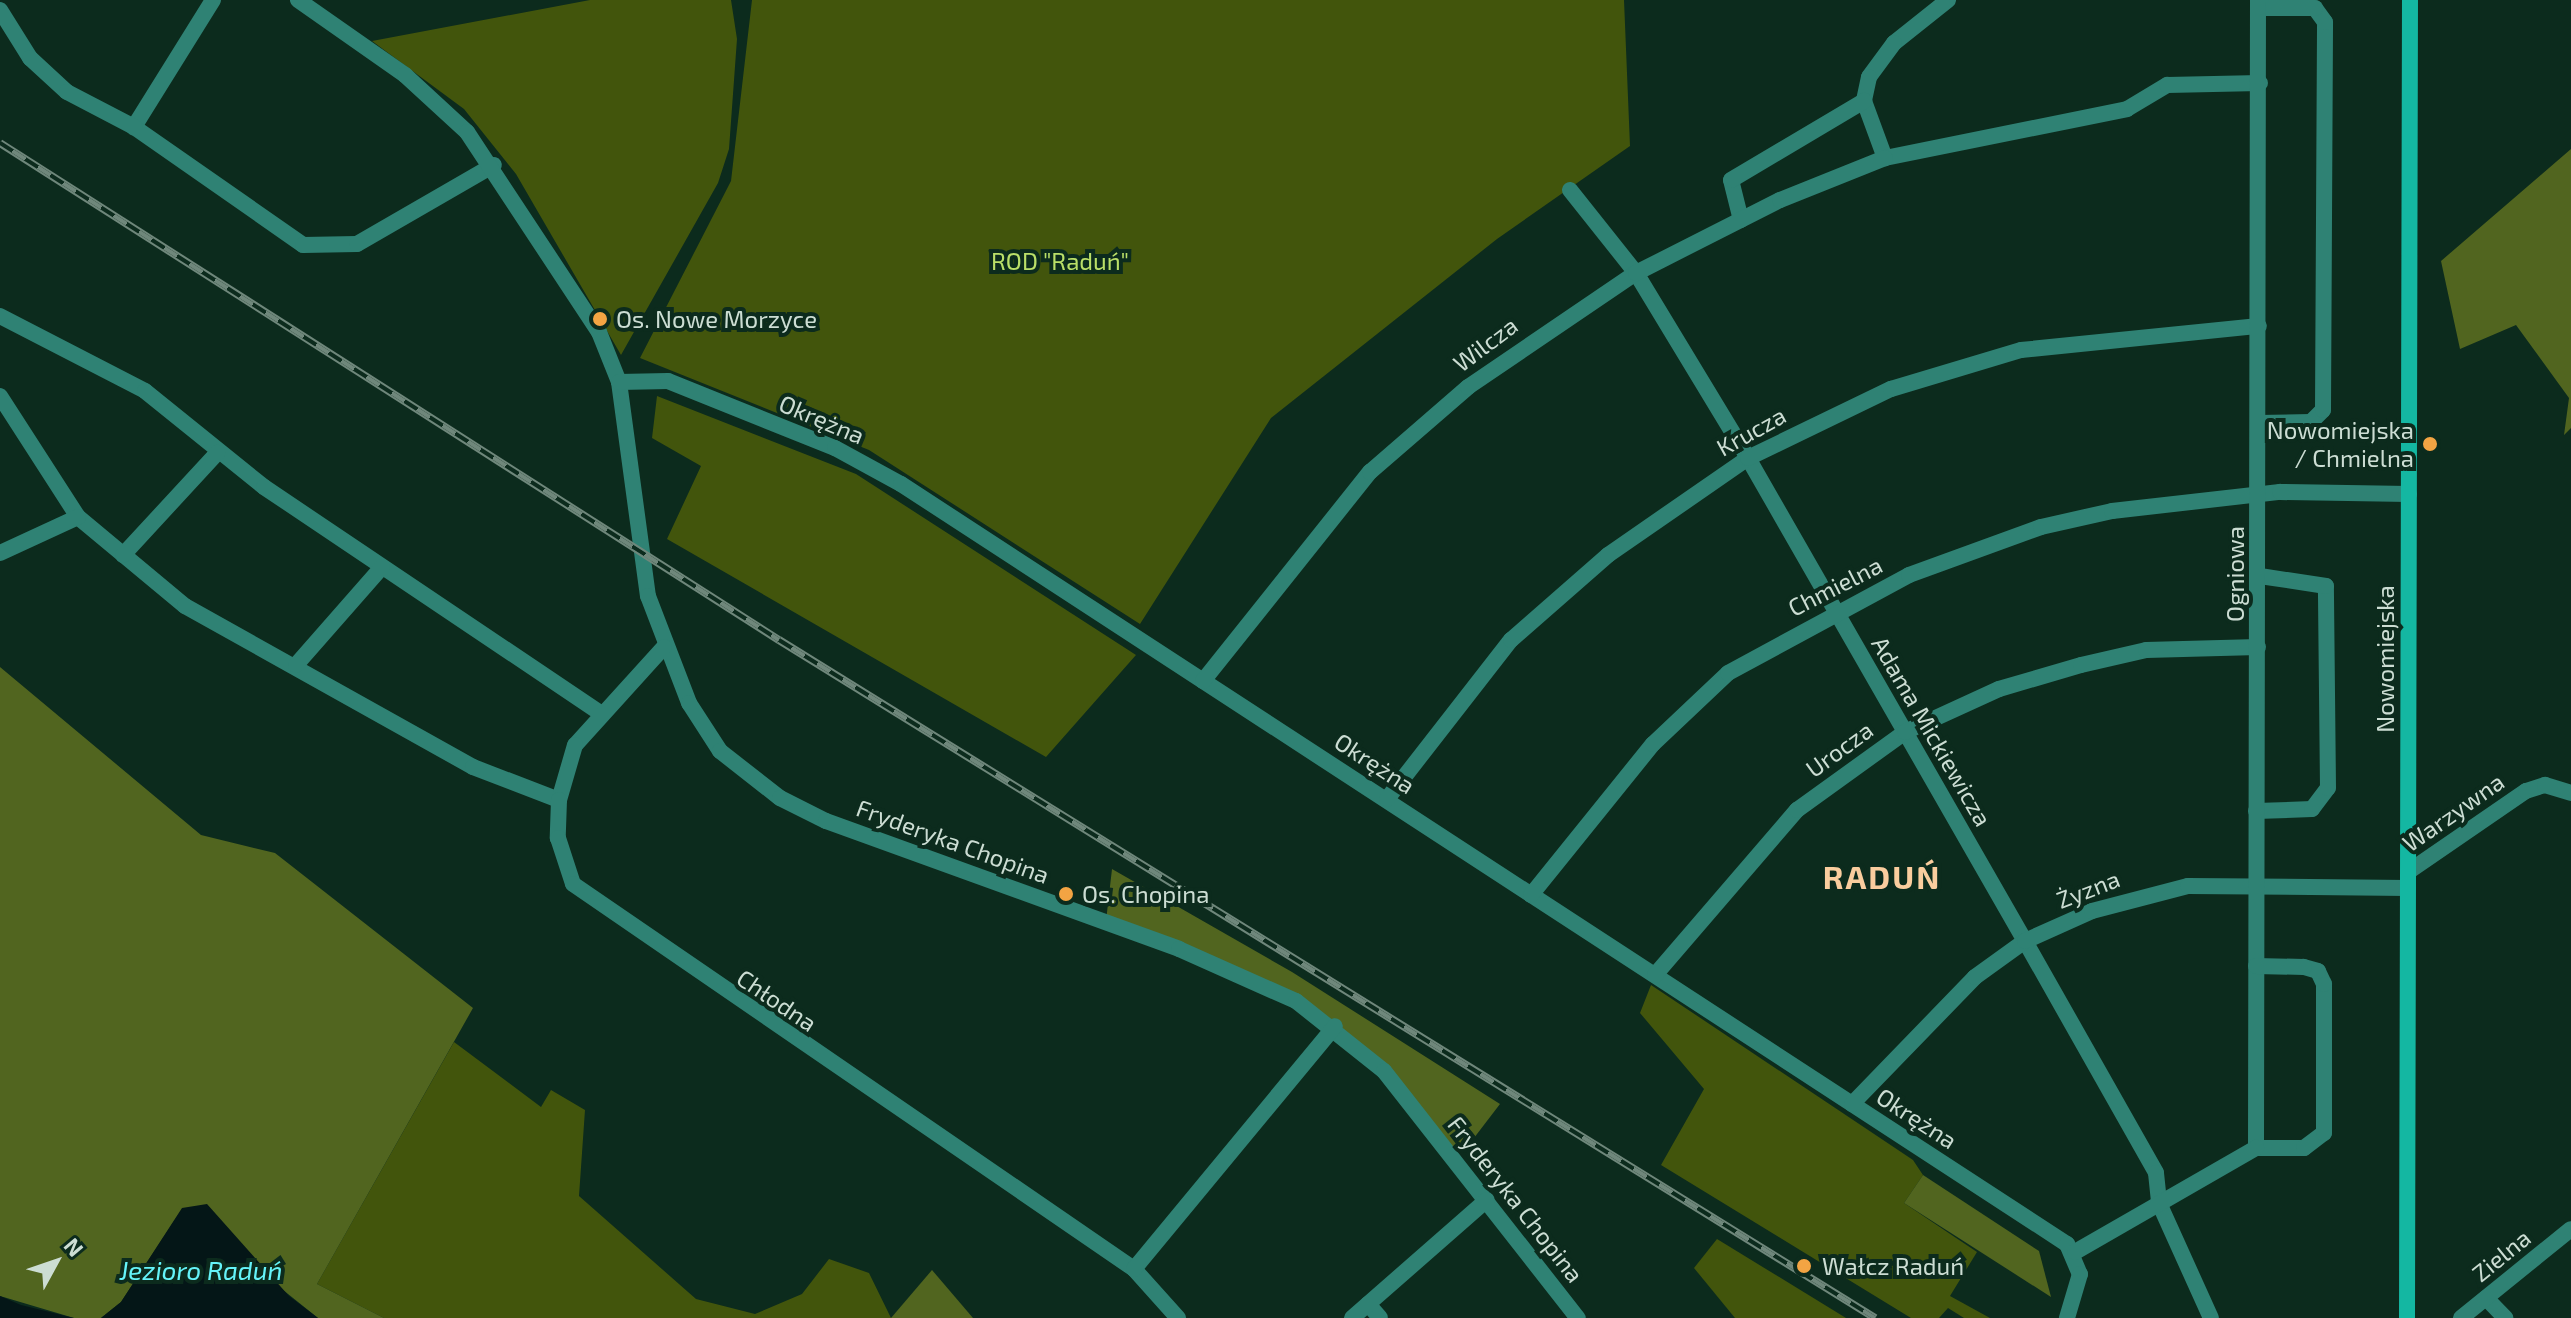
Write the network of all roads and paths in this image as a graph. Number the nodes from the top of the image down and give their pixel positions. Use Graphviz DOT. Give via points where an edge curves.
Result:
graph roads {
  1 [pos="213,0"];
  2 [pos="298,0"];
  3 [pos="1948,0"];
  4 [pos="2410,0"];
  5 [pos="2258,4"];
  6 [pos="0,10"];
  7 [pos="2260,83"];
  8 [pos="1864,101"];
  9 [pos="134,127"];
  10 [pos="1885,158"];
  11 [pos="494,165"];
  12 [pos="1570,190"];
  13 [pos="1741,220"];
  14 [pos="1636,273"];
  15 [pos="0,316"];
  16 [pos="2259,326"];
  17 [pos="619,382"];
  18 [pos="0,396"];
  19 [pos="2258,423"];
  20 [pos="217,453"];
  21 [pos="1748,458"];
  22 [pos="2409,494"];
  23 [pos="2259,495"];
  24 [pos="78,517"];
  25 [pos="0,553"];
  26 [pos="123,555"];
  27 [pos="382,567"];
  28 [pos="2260,576"];
  29 [pos="1835,611"];
  30 [pos="664,647"];
  31 [pos="2258,647"];
  32 [pos="296,665"];
  33 [pos="1203,681"];
  34 [pos="599,712"];
  35 [pos="1905,732"];
  36 [pos="2571,793"];
  37 [pos="1387,799"];
  38 [pos="559,800"];
  39 [pos="2256,811"];
  40 [pos="2408,880"];
  41 [pos="2258,885"];
  42 [pos="1531,895"];
  43 [pos="2025,941"];
  44 [pos="2256,966"];
  45 [pos="1655,975"];
  46 [pos="1335,1026"];
  47 [pos="1852,1104"];
  48 [pos="2256,1148"];
  49 [pos="1487,1200"];
  50 [pos="2159,1203"];
  51 [pos="2571,1229"];
  52 [pos="2075,1252"];
  53 [pos="1134,1269"];
  54 [pos="2486,1298"];
  55 [pos="1368,1304"];
  56 [pos="1178,1318"];
  57 [pos="1352,1318"];
  58 [pos="1380,1318"];
  59 [pos="1578,1318"];
  60 [pos="2067,1318"];
  61 [pos="2211,1318"];
  62 [pos="2407,1318"];
  63 [pos="2461,1318"];
  64 [pos="2505,1318"];
  1 -- 9 [label="street"];
  2 -- 11 [label="street, Fryderyka Chopina" via="436,100"];
  3 -- 8 [label="street" via="1894,43 1869,77"];
  4 -- 22 [label="street, Nowomiejska"];
  5 -- 7 [label="street, Ogniowa"];
  5 -- 19 [label="street" via="2315,8 2325,22 2323,410 2311,422"];
  6 -- 9 [label="street" via="30,58 67,92"];
  7 -- 10 [label="street, Wilcza" via="2167,85 2127,109"];
  7 -- 16 [label="street, Ogniowa"];
  8 -- 10 [label="street"];
  8 -- 13 [label="street" via="1731,180"];
  9 -- 11 [label="street" via="303,245 357,244"];
  10 -- 13 [label="street, Wilcza"];
  11 -- 17 [label="street, Fryderyka Chopina" via="599,332"];
  12 -- 14 [label="street, Adama Mickiewicza"];
  13 -- 14 [label="street, Wilcza"];
  14 -- 21 [label="street, Adama Mickiewicza"];
  14 -- 33 [label="street, Wilcza" via="1523,344 1391,452 1288,566"];
  15 -- 20 [label="street" via="145,391"];
  16 -- 19 [label="street, Ogniowa"];
  16 -- 21 [label="street, Krucza" via="2021,350 1891,389"];
  17 -- 30 [label="street, Fryderyka Chopina" via="648,596"];
  17 -- 33 [label="street, Okrężna" via="668,381 835,448"];
  18 -- 24 [label="street"];
  19 -- 23 [label="street, Ogniowa"];
  20 -- 26 [label="street"];
  20 -- 27 [label="street"];
  21 -- 29 [label="street, Adama Mickiewicza"];
  21 -- 37 [label="street, Krucza" via="1608,555 1511,640"];
  22 -- 23 [label="street, Chmielna"];
  22 -- 40 [label="street, Nowomiejska"];
  23 -- 28 [label="street, Ogniowa"];
  23 -- 29 [label="street, Chmielna" via="2112,511 2041,527"];
  24 -- 25 [label="street"];
  24 -- 26 [label="street"];
  26 -- 32 [label="street" via="185,606"];
  27 -- 32 [label="street"];
  27 -- 34 [label="street"];
  28 -- 31 [label="street, Ogniowa"];
  28 -- 39 [label="street" via="2326,586 2328,788 2312,809"];
  29 -- 35 [label="street, Adama Mickiewicza"];
  29 -- 42 [label="street, Chmielna" via="1728,673 1690,706"];
  30 -- 34 [label="street, Chłodna"];
  30 -- 46 [label="street, Fryderyka Chopina" via="720,751 780,798 1179,949 1296,1001"];
  31 -- 35 [label="street, Urocza" via="2146,650 2081,665 1999,689"];
  31 -- 39 [label="street, Ogniowa"];
  32 -- 38 [label="street" via="473,767"];
  33 -- 37 [label="street, Okrężna"];
  34 -- 38 [label="street, Chłodna" via="575,745"];
  35 -- 43 [label="street, Adama Mickiewicza"];
  35 -- 45 [label="street, Urocza" via="1797,810"];
  36 -- 40 [label="street, Warzywna" via="2545,785 2526,791"];
  37 -- 42 [label="street, Okrężna"];
  38 -- 53 [label="street, Chłodna" via="563,859 584,897"];
  39 -- 41 [label="street, Ogniowa"];
  40 -- 41 [label="street, Żyzna"];
  40 -- 62 [label="street, Nowomiejska"];
  41 -- 43 [label="street, Żyzna" via="2144,894"];
  41 -- 44 [label="street, Ogniowa"];
  42 -- 45 [label="street, Okrężna"];
  43 -- 47 [label="street, Żyzna" via="1939,1007"];
  43 -- 50 [label="street, Adama Mickiewicza" via="2156,1173"];
  44 -- 48 [label="street, Ogniowa"];
  44 -- 48 [label="street" via="2304,967 2318,971 2324,984 2324,1133 2304,1148"];
  45 -- 47 [label="street, Okrężna"];
  46 -- 49 [label="street, Fryderyka Chopina" via="1384,1071"];
  46 -- 53 [label="street"];
  47 -- 52 [label="street, Okrężna"];
  48 -- 50 [label="street"];
  49 -- 55 [label="street"];
  49 -- 59 [label="street, Fryderyka Chopina"];
  50 -- 52 [label="street"];
  50 -- 61 [label="street, Adama Mickiewicza"];
  51 -- 54 [label="street, Zielna"];
  52 -- 60 [label="street" via="2080,1274"];
  53 -- 56 [label="street, Chłodna"];
  54 -- 63 [label="street, Zielna"];
  54 -- 64 [label="street"];
  55 -- 57 [label="street"];
  55 -- 58 [label="street"];
}
